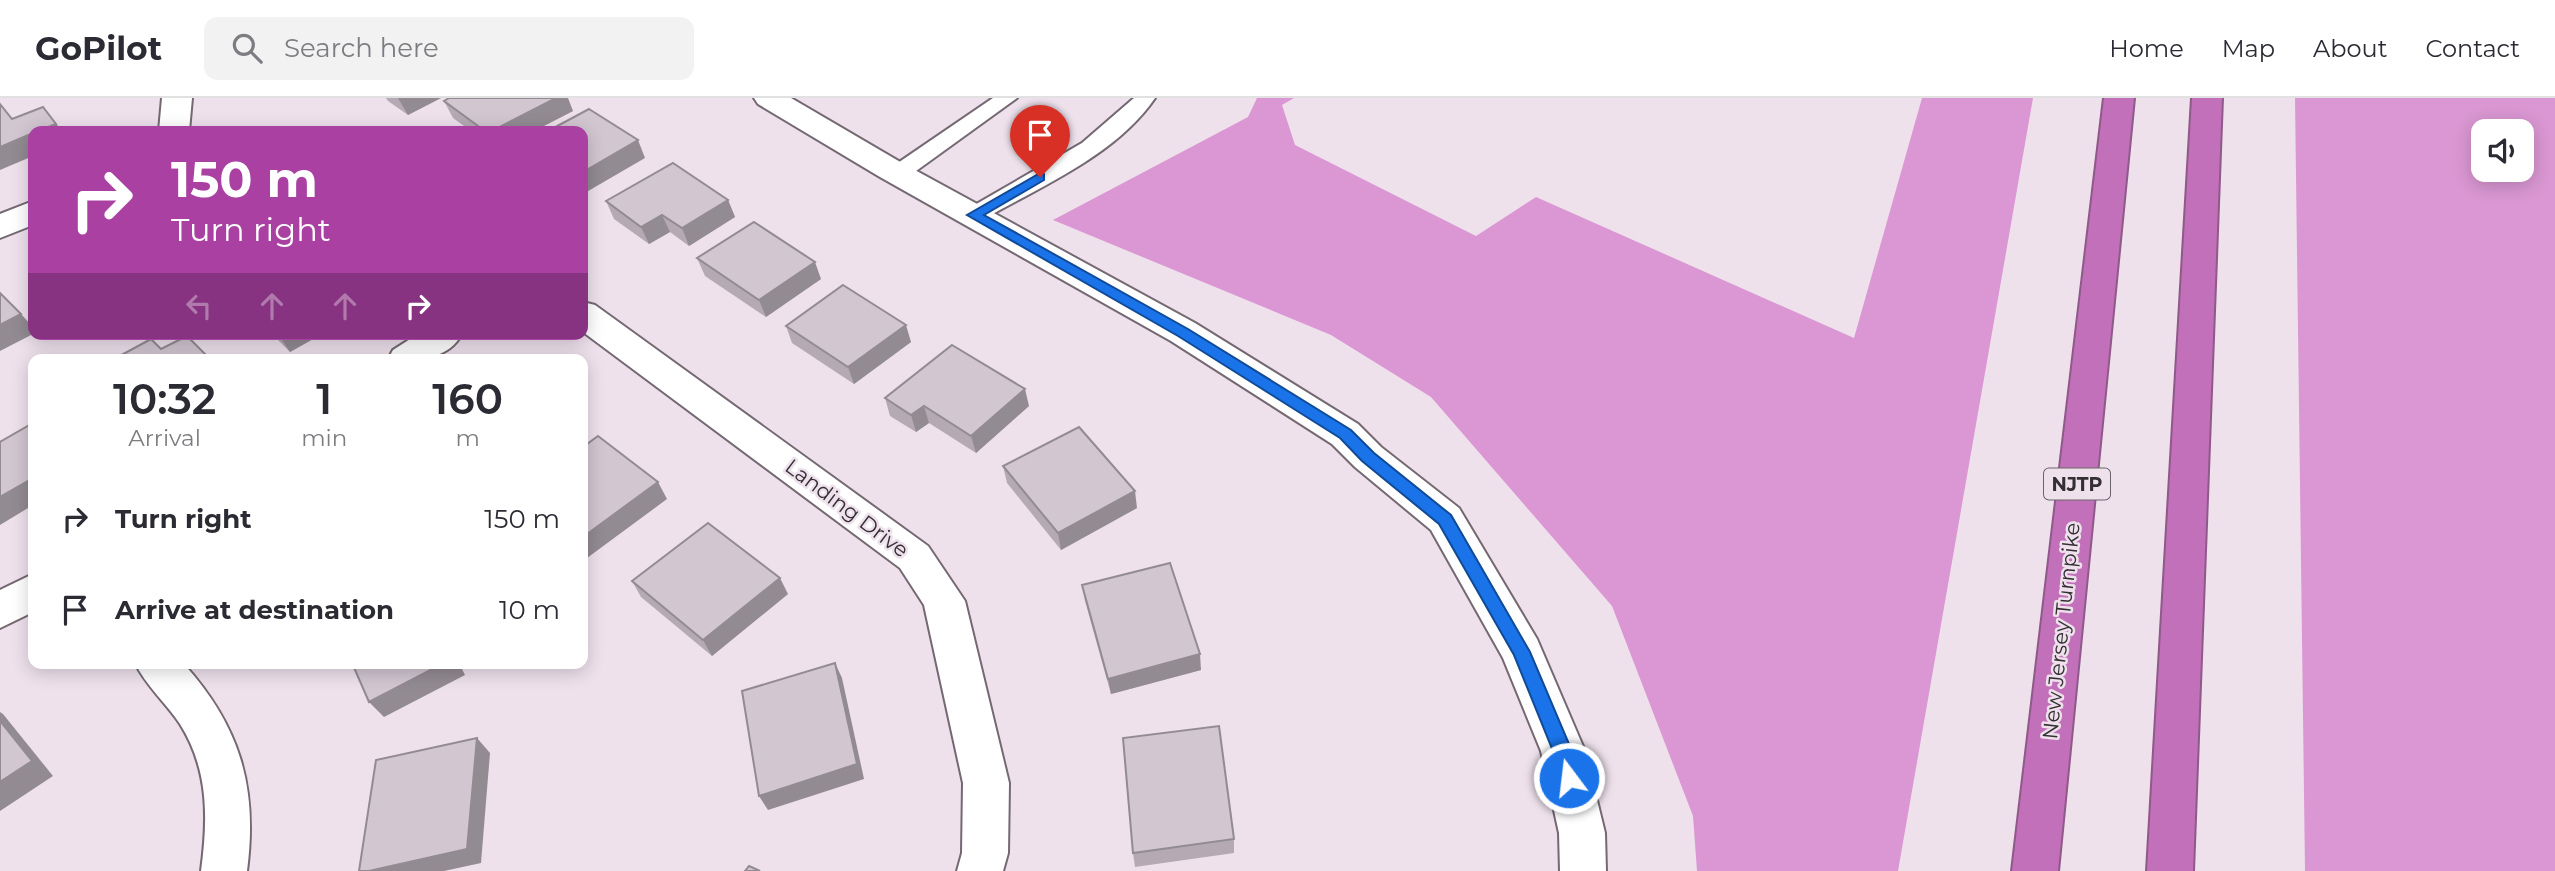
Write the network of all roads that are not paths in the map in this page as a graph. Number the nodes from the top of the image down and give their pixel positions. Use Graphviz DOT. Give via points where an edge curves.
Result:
graph roads {
  1 [pos="177,98"];
  2 [pos="769,98"];
  3 [pos="1007,98"];
  4 [pos="1144,98"];
  5 [pos="2119,98"];
  6 [pos="2207,98"];
  7 [pos="174,126"];
  8 [pos="897,173"];
  9 [pos="28,214"];
  10 [pos="974,215"];
  11 [pos="0,227"];
  12 [pos="588,318"];
  13 [pos="436,340"];
  14 [pos="414,354"];
  15 [pos="28,594"];
  16 [pos="0,611"];
  17 [pos="162,669"];
  18 [pos="224,871"];
  19 [pos="979,871"];
  20 [pos="1583,871"];
  21 [pos="2035,871"];
  22 [pos="2170,871"];
  1 -- 7 [label="street"];
  2 -- 8 [label="street"];
  3 -- 8 [label="lane"];
  4 -- 10 [label="lane" via="1121,125"];
  5 -- 21 [label="highway, New Jersey Turnpike / NJTP"];
  6 -- 22 [label="highway"];
  8 -- 10 [label="street"];
  9 -- 11 [label="street"];
  10 -- 20 [label="street" via="1183,332 1345,434 1445,519 1522,652 1563,751 1582,833"];
  12 -- 19 [label="street, Landing Drive" via="914,557 944,601 986,783 985,853"];
  13 -- 14 [label="street"];
  15 -- 16 [label="street"];
  17 -- 18 [label="street" via="187,696 226,770 232,819"];
}
